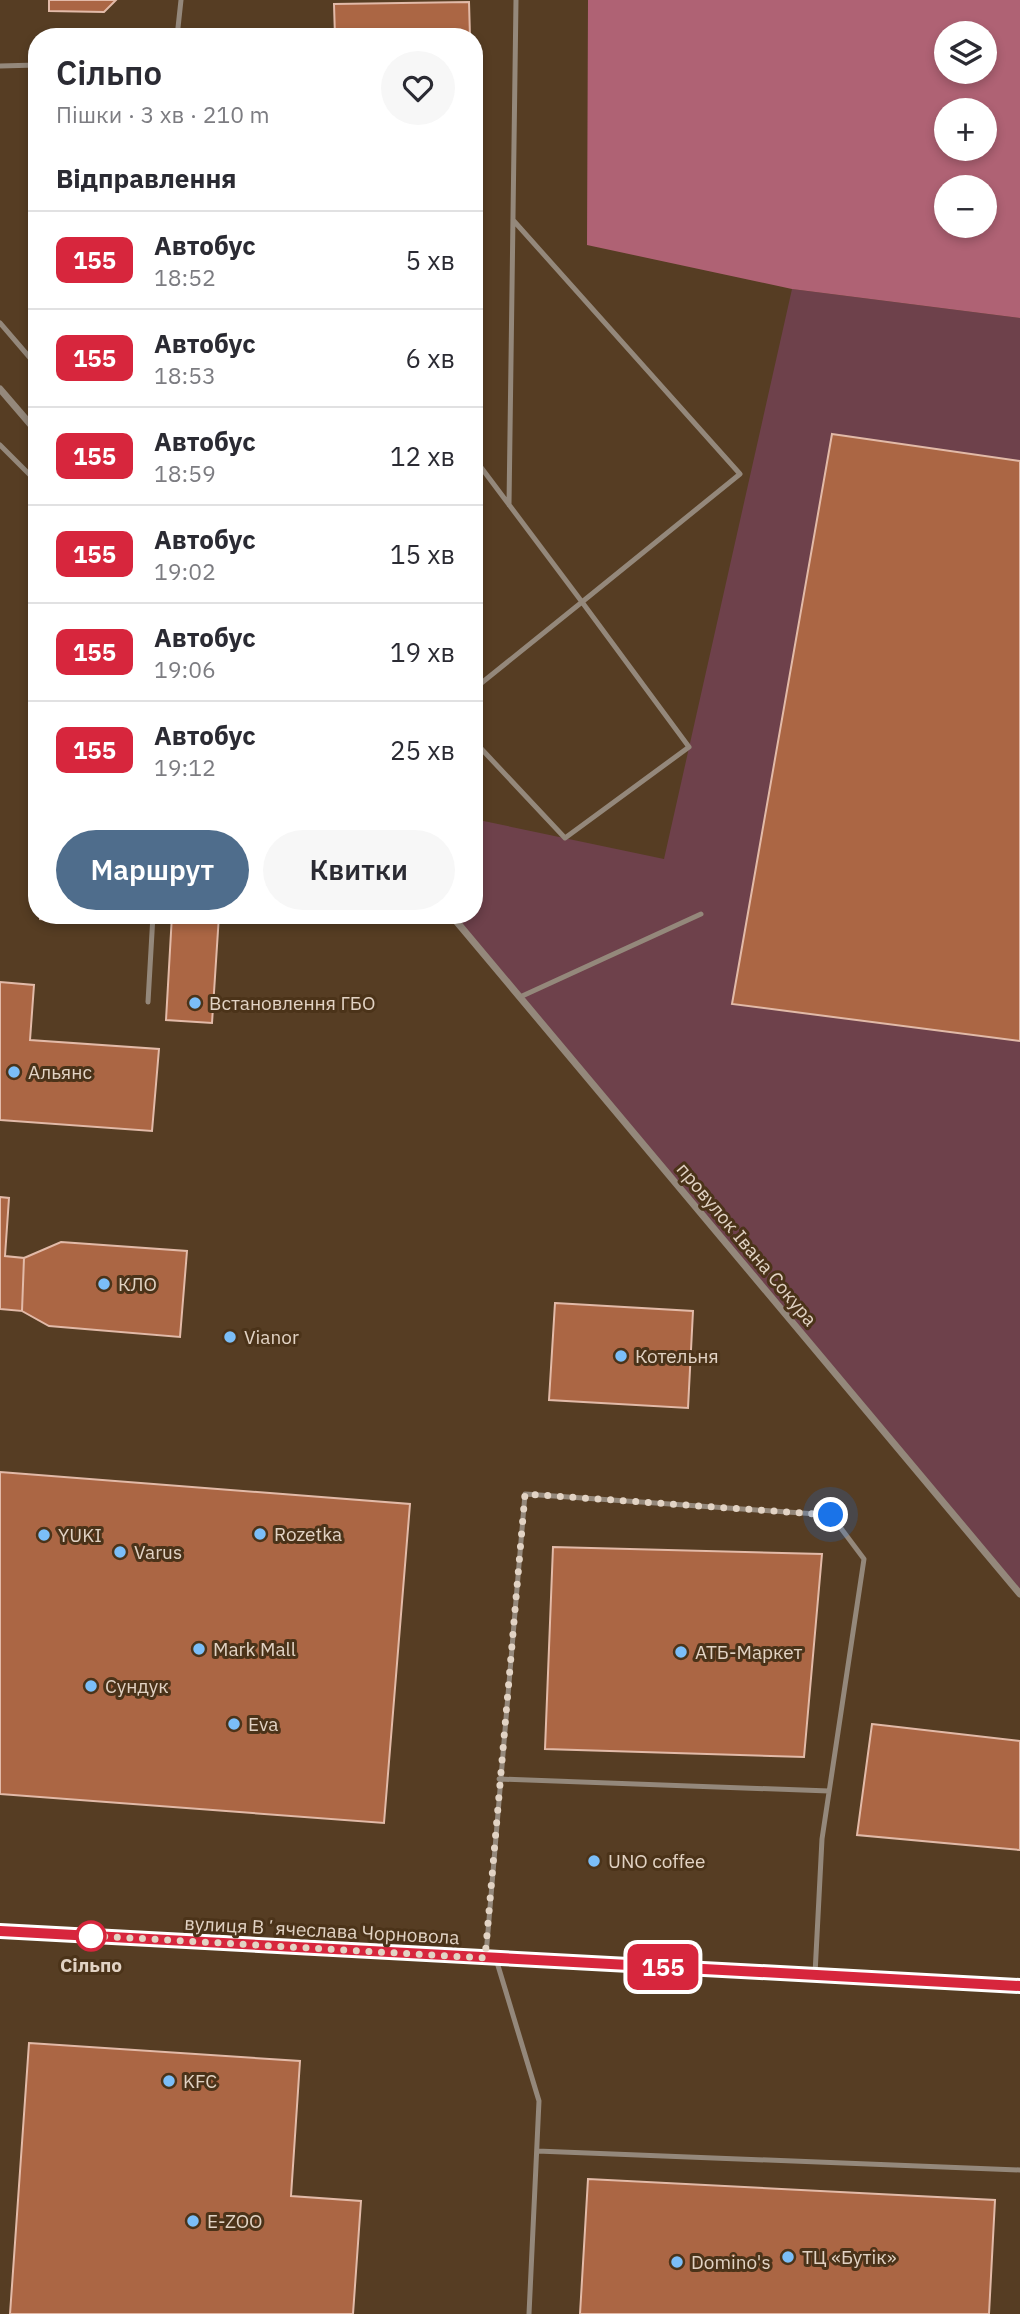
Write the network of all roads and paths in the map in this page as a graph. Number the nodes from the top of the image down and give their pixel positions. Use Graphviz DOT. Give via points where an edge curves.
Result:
graph roads {
  1 [pos="180,0"];
  2 [pos="516,0"];
  3 [pos="178,28"];
  4 [pos="28,65"];
  5 [pos="0,66"];
  6 [pos="513,220"];
  7 [pos="0,324"];
  8 [pos="28,356"];
  9 [pos="0,389"];
  10 [pos="28,422"];
  11 [pos="0,445"];
  12 [pos="483,470"];
  13 [pos="28,473"];
  14 [pos="509,505"];
  15 [pos="582,602"];
  16 [pos="483,682"];
  17 [pos="483,751"];
  18 [pos="701,914"];
  19 [pos="152,924"];
  20 [pos="459,924"];
  21 [pos="520,997"];
  22 [pos="148,1002"];
  23 [pos="1020,1594"];
  24 [pos="499,1779"];
  25 [pos="829,1791"];
  26 [pos="0,1931"];
  27 [pos="491,1959"];
  28 [pos="815,1975"];
  29 [pos="1020,1986"];
  30 [pos="537,2151"];
  31 [pos="1020,2170"];
  32 [pos="529,2314"];
  1 -- 3 [label="lane"];
  2 -- 6 [label="lane"];
  4 -- 5 [label="lane"];
  6 -- 14 [label="lane"];
  6 -- 15 [label="lane" via="740,474"];
  7 -- 8 [label="lane"];
  9 -- 10 [label="street"];
  11 -- 13 [label="lane"];
  12 -- 14 [label="lane"];
  14 -- 15 [label="lane"];
  15 -- 16 [label="lane"];
  15 -- 17 [label="lane" via="689,747 565,838"];
  18 -- 21 [label="lane"];
  19 -- 22 [label="lane"];
  20 -- 21 [label="street, провулок Івана Сокура"];
  21 -- 23 [label="street, провулок Івана Сокура"];
  24 -- 25 [label="lane"];
  24 -- 25 [label="lane" via="525,1494 831,1515 864,1559"];
  24 -- 27 [label="lane"];
  25 -- 28 [label="lane"];
  26 -- 27 [label="street, вулиця Вʼячеслава Чорновола"];
  27 -- 28 [label="street, вулиця Вʼячеслава Чорновола"];
  27 -- 30 [label="lane" via="539,2101"];
  28 -- 29 [label="street, вулиця Вʼячеслава Чорновола"];
  30 -- 31 [label="lane"];
  30 -- 32 [label="lane"];
}
